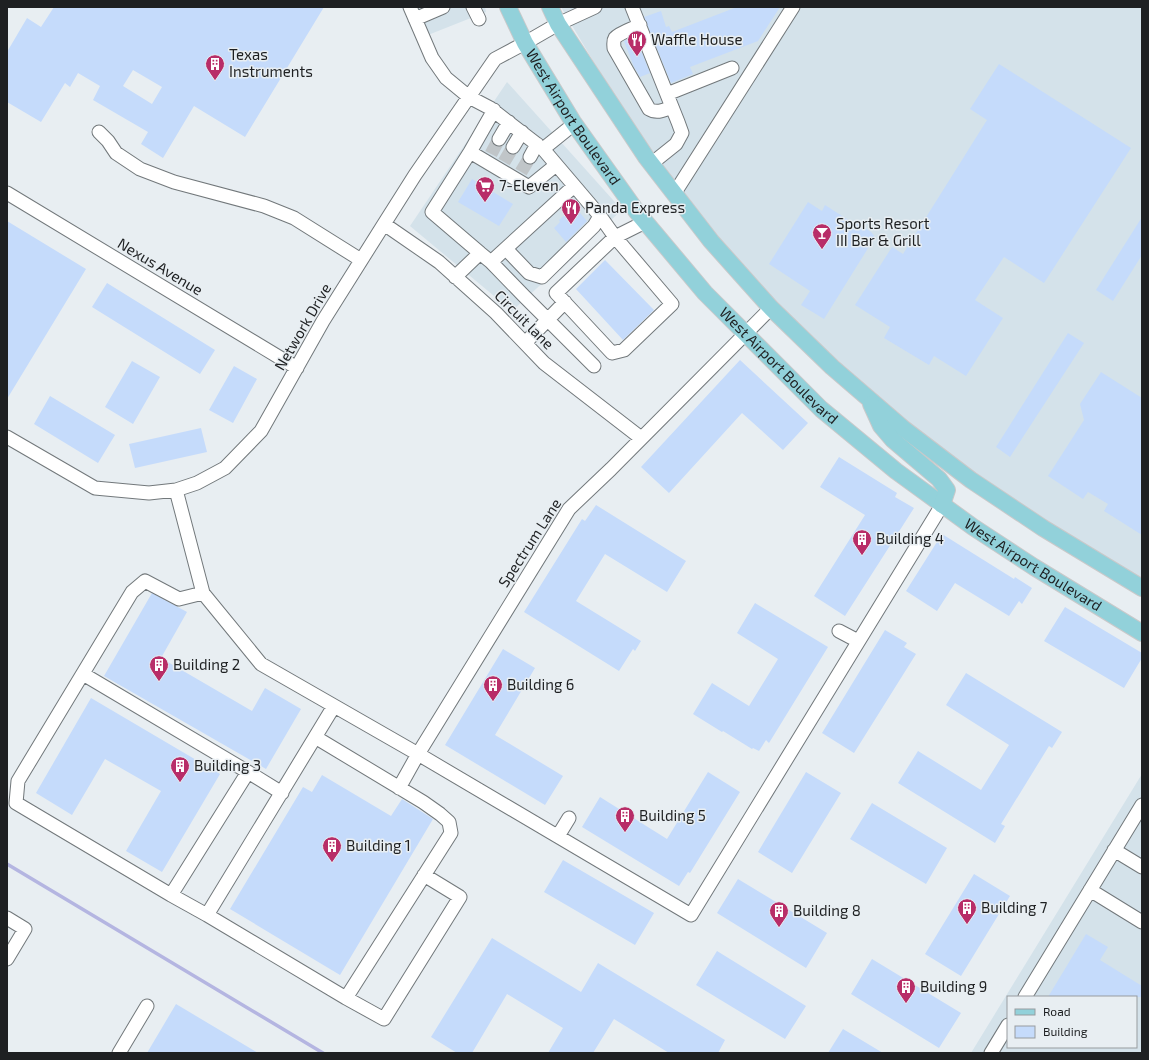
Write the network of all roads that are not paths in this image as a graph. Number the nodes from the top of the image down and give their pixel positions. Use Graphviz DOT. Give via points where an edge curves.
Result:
graph roads {
  1 [pos="410,7"];
  2 [pos="443,7"];
  3 [pos="473,7"];
  4 [pos="508,7"];
  5 [pos="550,7"];
  6 [pos="632,7"];
  7 [pos="793,7"];
  8 [pos="587,9"];
  9 [pos="415,19"];
  10 [pos="479,19"];
  11 [pos="558,24"];
  12 [pos="640,25"];
  13 [pos="526,43"];
  14 [pos="732,68"];
  15 [pos="667,94"];
  16 [pos="469,97"];
  17 [pos="672,107"];
  18 [pos="494,110"];
  19 [pos="508,122"];
  20 [pos="574,124"];
  21 [pos="99,132"];
  22 [pos="522,132"];
  23 [pos="499,139"];
  24 [pos="513,147"];
  25 [pos="540,147"];
  26 [pos="470,152"];
  27 [pos="530,157"];
  28 [pos="651,164"];
  29 [pos="556,165"];
  30 [pos="574,186"];
  31 [pos="7,193"];
  32 [pos="674,194"];
  33 [pos="600,216"];
  34 [pos="645,222"];
  35 [pos="384,224"];
  36 [pos="615,237"];
  37 [pos="506,249"];
  38 [pos="480,253"];
  39 [pos="362,260"];
  40 [pos="492,262"];
  41 [pos="455,277"];
  42 [pos="565,302"];
  43 [pos="771,308"];
  44 [pos="548,320"];
  45 [pos="745,333"];
  46 [pos="524,343"];
  47 [pos="594,366"];
  48 [pos="297,368"];
  49 [pos="869,399"];
  50 [pos="7,437"];
  51 [pos="641,438"];
  52 [pos="176,490"];
  53 [pos="942,505"];
  54 [pos="1142,588"];
  55 [pos="203,593"];
  56 [pos="838,631"];
  57 [pos="1142,633"];
  58 [pos="858,641"];
  59 [pos="83,674"];
  60 [pos="334,706"];
  61 [pos="315,737"];
  62 [pos="418,754"];
  63 [pos="248,772"];
  64 [pos="399,788"];
  65 [pos="282,793"];
  66 [pos="1142,805"];
  67 [pos="569,818"];
  68 [pos="558,836"];
  69 [pos="1114,850"];
  70 [pos="1142,867"];
  71 [pos="424,875"];
  72 [pos="1090,890"];
  73 [pos="171,895"];
  74 [pos="207,915"];
  75 [pos="7,918"];
  76 [pos="1142,922"];
  77 [pos="7,959"];
  78 [pos="1026,996"];
  79 [pos="346,998"];
  80 [pos="148,1006"];
  81 [pos="1007,1027"];
  82 [pos="119,1053"];
  83 [pos="991,1053"];
  1 -- 9 [label="street"];
  2 -- 9 [label="street"];
  3 -- 10 [label="street"];
  4 -- 13 [label="main road, West Airport Boulevard"];
  5 -- 11 [label="main road"];
  6 -- 12 [label="street"];
  7 -- 32 [label="street"];
  8 -- 11 [label="street, Network Drive"];
  9 -- 16 [label="street" via="432,58 446,78"];
  11 -- 13 [label="street, Network Drive"];
  11 -- 28 [label="main road"];
  12 -- 15 [label="street"];
  12 -- 17 [label="street" via="618,36 613,43 614,48 649,109 654,112"];
  13 -- 16 [label="street, Network Drive" via="495,59"];
  13 -- 20 [label="main road, West Airport Boulevard"];
  14 -- 15 [label="street"];
  15 -- 17 [label="street"];
  16 -- 18 [label="street"];
  16 -- 35 [label="street, Network Drive"];
  17 -- 28 [label="street" via="682,133 676,144"];
  18 -- 19 [label="street"];
  18 -- 26 [label="street"];
  19 -- 22 [label="street"];
  19 -- 23 [label="street"];
  20 -- 25 [label="street"];
  20 -- 34 [label="main road, West Airport Boulevard"];
  21 -- 39 [label="street" via="116,152 140,169 174,182 264,206 294,218"];
  22 -- 24 [label="street"];
  22 -- 25 [label="street"];
  25 -- 27 [label="street"];
  25 -- 29 [label="street"];
  26 -- 29 [label="street" via="489,158 519,176 529,187"];
  26 -- 38 [label="street" via="432,212"];
  28 -- 32 [label="main road"];
  29 -- 30 [label="street"];
  30 -- 33 [label="street"];
  30 -- 37 [label="street"];
  31 -- 48 [label="street, Nexus Avenue"];
  32 -- 43 [label="main road"];
  33 -- 36 [label="street"];
  33 -- 37 [label="street" via="594,226 542,277 529,274"];
  34 -- 36 [label="street"];
  34 -- 45 [label="main road, West Airport Boulevard" via="705,294"];
  35 -- 39 [label="street, Network Drive"];
  35 -- 41 [label="street, Circuit lane" via="439,262"];
  36 -- 42 [label="street" via="556,293"];
  36 -- 42 [label="street" via="672,304 624,350 612,353"];
  37 -- 40 [label="street"];
  38 -- 40 [label="street"];
  38 -- 41 [label="street"];
  39 -- 48 [label="street, Network Drive"];
  40 -- 44 [label="street"];
  41 -- 46 [label="street, Circuit lane" via="496,313"];
  42 -- 44 [label="street"];
  43 -- 45 [label="street, Spectrum Lane"];
  43 -- 49 [label="main road"];
  44 -- 46 [label="street"];
  44 -- 47 [label="street"];
  45 -- 51 [label="street, Spectrum Lane"];
  45 -- 53 [label="main road, West Airport Boulevard" via="821,409"];
  46 -- 51 [label="street, Circuit lane" via="544,363"];
  48 -- 52 [label="street, Network Drive" via="261,432 225,468 197,483"];
  49 -- 53 [label="main road" via="881,426 893,440 940,479 947,490"];
  49 -- 54 [label="main road" via="971,480 1043,528"];
  50 -- 52 [label="street, Network Drive" via="95,488 149,494"];
  51 -- 62 [label="street, Spectrum Lane" via="612,469 569,508"];
  52 -- 55 [label="street"];
  53 -- 57 [label="main road, West Airport Boulevard" via="1034,567"];
  53 -- 58 [label="street"];
  55 -- 59 [label="street" via="179,599 145,581 132,592"];
  55 -- 60 [label="street" via="261,664"];
  56 -- 58 [label="street"];
  58 -- 68 [label="street" via="691,915"];
  59 -- 63 [label="street"];
  59 -- 73 [label="street" via="18,781 16,803"];
  60 -- 61 [label="street"];
  60 -- 62 [label="street"];
  61 -- 64 [label="street"];
  61 -- 65 [label="street"];
  62 -- 64 [label="street, Spectrum Lane"];
  62 -- 68 [label="street"];
  63 -- 65 [label="street"];
  63 -- 73 [label="street"];
  64 -- 71 [label="street" via="423,802 448,822 451,833"];
  65 -- 74 [label="street"];
  66 -- 69 [label="street"];
  67 -- 68 [label="street"];
  69 -- 70 [label="street"];
  69 -- 72 [label="street"];
  71 -- 79 [label="street"];
  71 -- 79 [label="street" via="460,897 384,1019"];
  72 -- 76 [label="street"];
  72 -- 78 [label="street"];
  73 -- 74 [label="street"];
  74 -- 79 [label="street"];
  75 -- 77 [label="street" via="26,929"];
  80 -- 82 [label="street"];
  81 -- 83 [label="street"];
}
